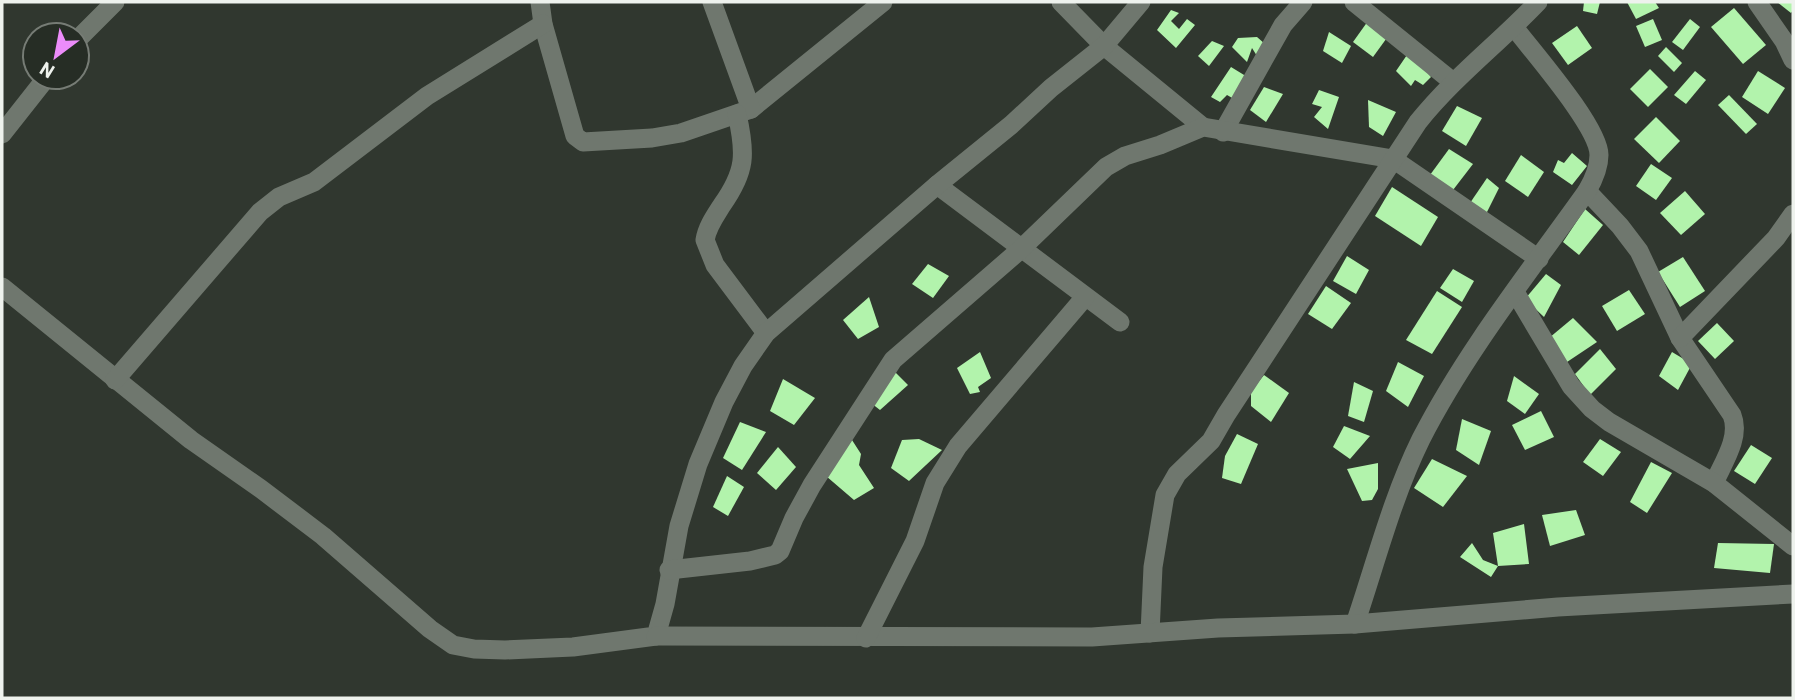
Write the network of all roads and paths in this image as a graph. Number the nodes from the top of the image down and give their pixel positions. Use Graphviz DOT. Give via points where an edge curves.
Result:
graph roads {
  1 [pos="115,2"];
  2 [pos="540,2"];
  3 [pos="712,2"];
  4 [pos="883,2"];
  5 [pos="1062,2"];
  6 [pos="1141,2"];
  7 [pos="1303,2"];
  8 [pos="1354,2"];
  9 [pos="1757,2"];
  10 [pos="1530,5"];
  11 [pos="543,24"];
  12 [pos="91,26"];
  13 [pos="1514,27"];
  14 [pos="1104,47"];
  15 [pos="1793,60"];
  16 [pos="1453,82"];
  17 [pos="34,91"];
  18 [pos="744,112"];
  19 [pos="5,122"];
  20 [pos="1203,127"];
  21 [pos="1223,131"];
  22 [pos="1393,159"];
  23 [pos="937,185"];
  24 [pos="1587,191"];
  25 [pos="1793,214"];
  26 [pos="1021,249"];
  27 [pos="1539,259"];
  28 [pos="2,287"];
  29 [pos="1515,292"];
  30 [pos="1085,297"];
  31 [pos="1120,322"];
  32 [pos="766,333"];
  33 [pos="1680,338"];
  34 [pos="115,380"];
  35 [pos="1714,483"];
  36 [pos="1793,546"];
  37 [pos="669,570"];
  38 [pos="1793,594"];
  39 [pos="1355,625"];
  40 [pos="1150,633"];
  41 [pos="656,636"];
  42 [pos="866,638"];
  1 -- 12 [label="street"];
  2 -- 11 [label="street"];
  3 -- 18 [label="street"];
  4 -- 18 [label="street"];
  5 -- 14 [label="street"];
  6 -- 14 [label="street"];
  7 -- 21 [label="street" via="1283,25"];
  8 -- 16 [label="street"];
  9 -- 15 [label="street"];
  10 -- 13 [label="street"];
  11 -- 18 [label="street" via="580,142 652,138"];
  11 -- 34 [label="street" via="427,96 314,182 279,197 260,212"];
  13 -- 16 [label="street"];
  13 -- 24 [label="street" via="1597,142 1598,166"];
  14 -- 20 [label="street"];
  14 -- 23 [label="street"];
  16 -- 22 [label="street"];
  17 -- 19 [label="street"];
  18 -- 32 [label="street" via="744,163 705,240 715,265"];
  20 -- 21 [label="street"];
  20 -- 26 [label="street" via="1106,167"];
  21 -- 22 [label="street"];
  22 -- 27 [label="street"];
  22 -- 40 [label="street" via="1216,434 1168,489 1153,566"];
  23 -- 26 [label="street"];
  23 -- 32 [label="street"];
  24 -- 27 [label="street"];
  24 -- 33 [label="street" via="1639,251"];
  25 -- 33 [label="street" via="1776,238"];
  26 -- 30 [label="street"];
  26 -- 37 [label="street" via="893,360 812,485 780,551 730,564"];
  27 -- 29 [label="street"];
  28 -- 34 [label="street"];
  29 -- 35 [label="street" via="1571,386 1592,409"];
  29 -- 39 [label="street" via="1421,439 1387,523"];
  30 -- 31 [label="street"];
  30 -- 42 [label="street" via="958,446 935,483 915,541"];
  32 -- 37 [label="street" via="743,366 710,435 686,498"];
  33 -- 35 [label="street" via="1735,423 1735,434"];
  34 -- 41 [label="street" via="323,536 453,645 505,650 573,647"];
  35 -- 36 [label="street"];
  37 -- 41 [label="street"];
  38 -- 39 [label="street" via="1558,607"];
  39 -- 40 [label="street"];
  40 -- 42 [label="street"];
  41 -- 42 [label="street"];
}
